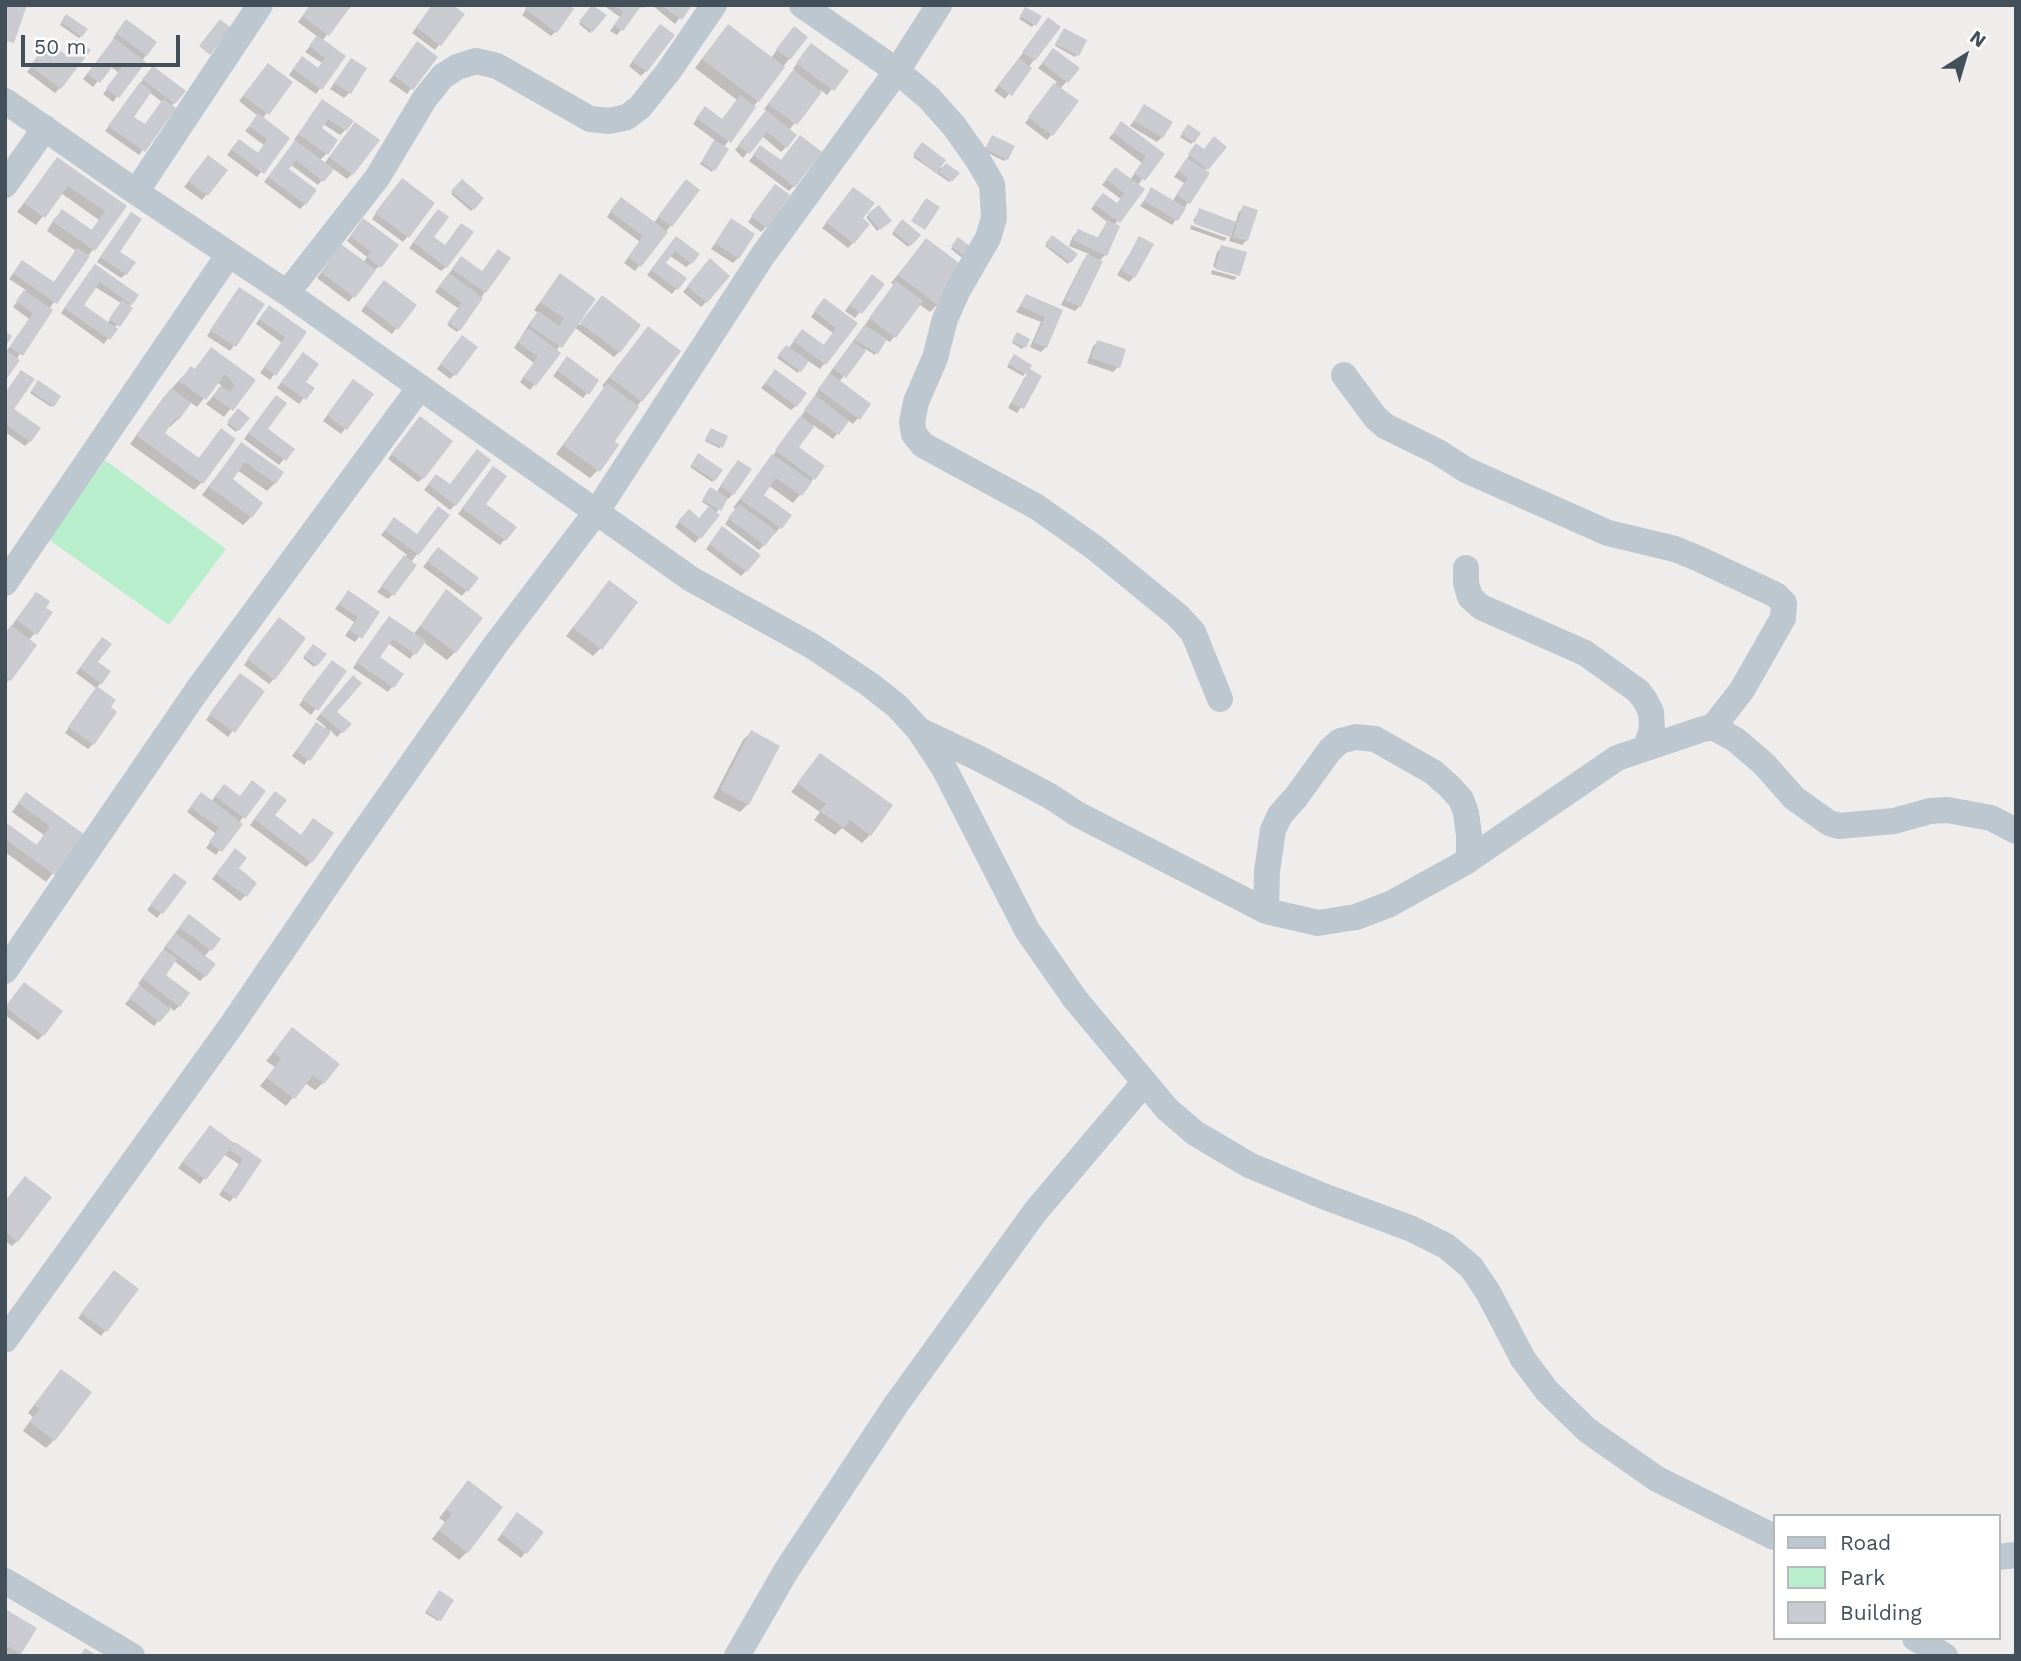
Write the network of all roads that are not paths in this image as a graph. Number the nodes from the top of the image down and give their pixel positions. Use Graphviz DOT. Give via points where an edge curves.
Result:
graph roads {
  1 [pos="260,5"];
  2 [pos="714,5"];
  3 [pos="802,5"];
  4 [pos="939,5"];
  5 [pos="897,71"];
  6 [pos="5,101"];
  7 [pos="45,128"];
  8 [pos="5,185"];
  9 [pos="136,192"];
  10 [pos="229,254"];
  11 [pos="287,293"];
  12 [pos="1344,375"];
  13 [pos="420,387"];
  14 [pos="597,512"];
  15 [pos="1466,568"];
  16 [pos="5,583"];
  17 [pos="1220,699"];
  18 [pos="1713,727"];
  19 [pos="919,730"];
  20 [pos="1646,747"];
  21 [pos="2016,831"];
  22 [pos="1469,859"];
  23 [pos="1266,911"];
  24 [pos="5,971"];
  25 [pos="1144,1083"];
  26 [pos="5,1340"];
  27 [pos="1772,1536"];
  28 [pos="5,1581"];
  29 [pos="1919,1640"];
  30 [pos="1950,1655"];
  31 [pos="132,1656"];
  32 [pos="737,1656"];
  1 -- 9 [label="street"];
  2 -- 11 [label="street" via="668,72 626,117 590,119 497,66 476,61 443,76 377,178"];
  3 -- 5 [label="street"];
  4 -- 5 [label="street"];
  5 -- 14 [label="street" via="764,255"];
  5 -- 17 [label="street" via="954,126 992,184 994,199 988,238 945,319 916,402 914,434 923,445 1047,514 1177,614 1194,632"];
  6 -- 7 [label="street"];
  7 -- 8 [label="street"];
  7 -- 9 [label="street"];
  9 -- 10 [label="street"];
  10 -- 11 [label="street"];
  10 -- 16 [label="street"];
  11 -- 13 [label="street"];
  12 -- 18 [label="street" via="1385,426 1466,470 1608,533 1675,549 1776,595 1783,603 1783,618 1742,690"];
  13 -- 14 [label="street"];
  13 -- 24 [label="street" via="196,692"];
  14 -- 19 [label="street" via="691,579 812,646 869,684"];
  14 -- 26 [label="street" via="496,644 231,1026"];
  15 -- 20 [label="street" via="1470,597 1481,607 1585,653 1638,691 1651,712 1653,729"];
  18 -- 20 [label="street"];
  18 -- 21 [label="street" via="1736,740 1794,798 1829,823 1894,821 1948,810 1991,818"];
  19 -- 23 [label="street"];
  19 -- 25 [label="street" via="944,768 1027,930 1074,999"];
  20 -- 22 [label="street" via="1618,758"];
  22 -- 23 [label="street" via="1390,904 1356,917 1318,923"];
  22 -- 23 [label="street" via="1465,813 1450,786 1376,739 1340,741 1273,830"];
  25 -- 27 [label="street" via="1195,1133 1249,1165 1412,1229 1446,1247 1471,1267 1523,1359 1547,1391 1587,1430 1657,1479"];
  25 -- 32 [label="street" via="1035,1212 895,1406 786,1571"];
  28 -- 31 [label="street"];
  29 -- 30 [label="street"];
}
